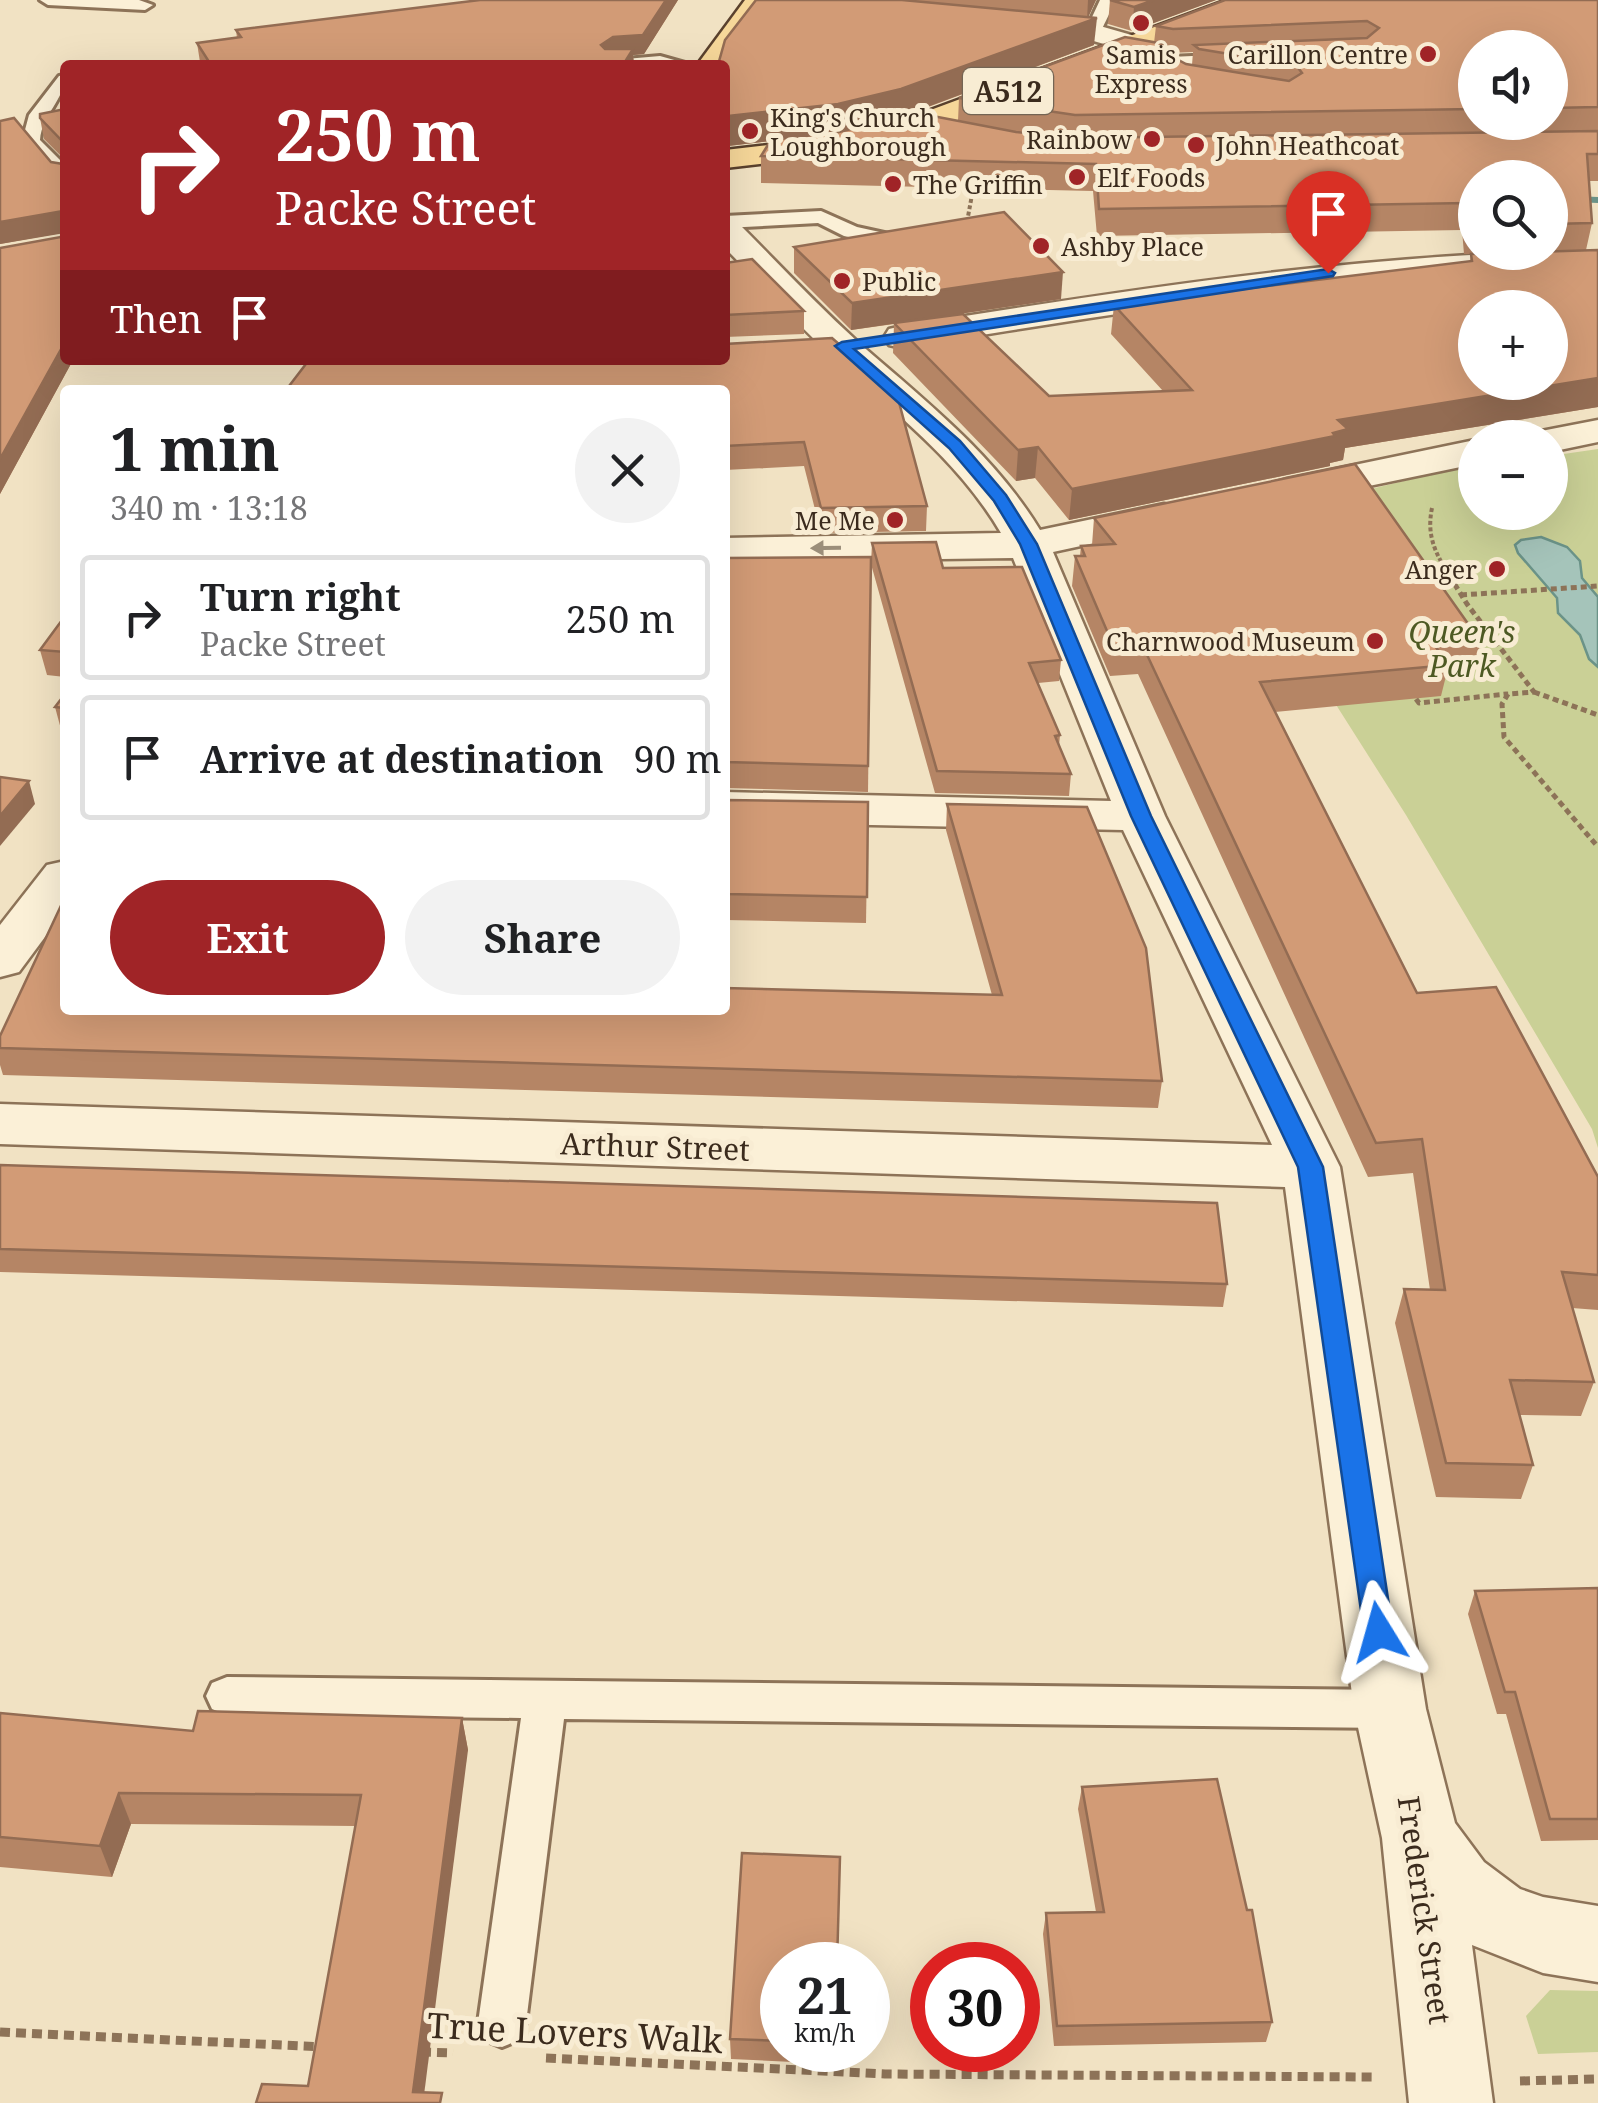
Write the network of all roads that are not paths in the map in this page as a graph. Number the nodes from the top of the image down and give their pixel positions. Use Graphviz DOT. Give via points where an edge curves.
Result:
graph roads {
  1 [pos="48,0"];
  2 [pos="1108,0"];
  3 [pos="1251,0"];
  4 [pos="764,2"];
  5 [pos="144,5"];
  6 [pos="994,23"];
  7 [pos="1112,42"];
  8 [pos="1247,59"];
  9 [pos="715,60"];
  10 [pos="1170,62"];
  11 [pos="1184,79"];
  12 [pos="60,86"];
  13 [pos="730,159"];
  14 [pos="60,171"];
  15 [pos="730,225"];
  16 [pos="730,230"];
  17 [pos="890,240"];
  18 [pos="1598,264"];
  19 [pos="842,346"];
  20 [pos="803,348"];
  21 [pos="1598,432"];
  22 [pos="1568,437"];
  23 [pos="1458,455"];
  24 [pos="1254,498"];
  25 [pos="1198,509"];
  26 [pos="1029,544"];
  27 [pos="730,550"];
  28 [pos="730,807"];
  29 [pos="1141,816"];
  30 [pos="60,882"];
  31 [pos="0,960"];
  32 [pos="0,1124"];
  33 [pos="1310,1167"];
  34 [pos="227,1696"];
  35 [pos="545,1699"];
  36 [pos="1390,1709"];
  37 [pos="1420,1838"];
  38 [pos="1598,1944"];
  39 [pos="502,2045"];
  40 [pos="1449,2092"];
  1 -- 5 [label="lane"];
  2 -- 7 [label="lane"];
  3 -- 7 [label="main road, A512"];
  4 -- 9 [label="main road"];
  6 -- 7 [label="street"];
  7 -- 10 [label="lane"];
  7 -- 13 [label="main road, A512" via="882,136"];
  8 -- 10 [label="lane"];
  10 -- 11 [label="lane"];
  12 -- 14 [label="lane" via="36,116 31,141"];
  15 -- 17 [label="lane" via="821,217"];
  16 -- 19 [label="street, Frederick Street"];
  18 -- 19 [label="street" via="1328,273"];
  19 -- 20 [label="street"];
  19 -- 26 [label="street, Frederick Street" via="954,444"];
  21 -- 22 [label="street"];
  23 -- 24 [label="street"];
  25 -- 26 [label="street"];
  26 -- 27 [label="street, one-way"];
  26 -- 29 [label="street, Frederick Street"];
  28 -- 29 [label="street"];
  29 -- 33 [label="street, Frederick Street"];
  30 -- 31 [label="street"];
  32 -- 33 [label="street, Arthur Street"];
  33 -- 36 [label="street, Frederick Street"];
  34 -- 35 [label="lane"];
  35 -- 36 [label="lane"];
  35 -- 39 [label="lane"];
  36 -- 37 [label="street, Frederick Street"];
  37 -- 38 [label="street" via="1460,1892 1508,1924"];
  37 -- 40 [label="street, Frederick Street"];
}
